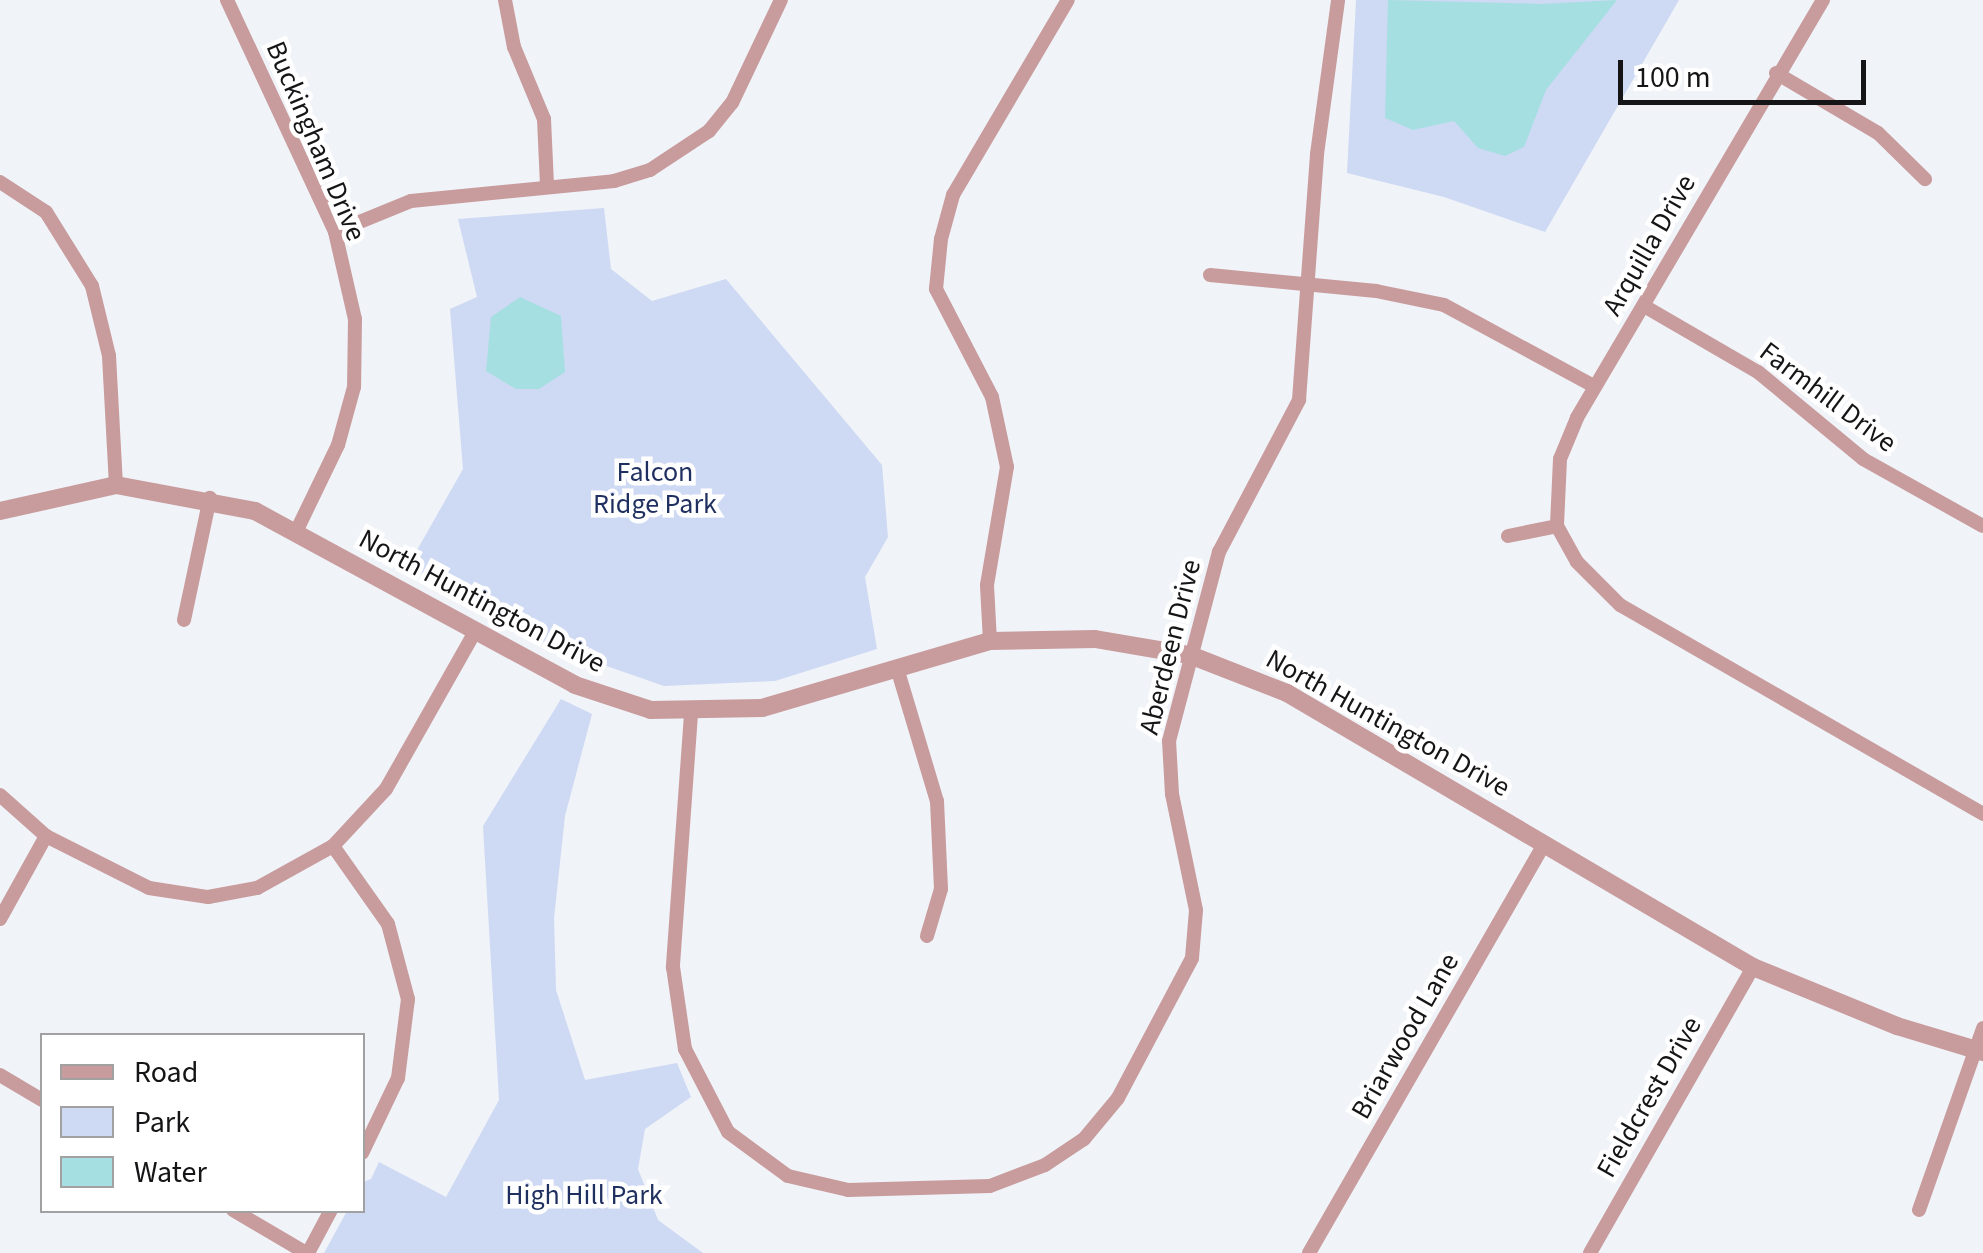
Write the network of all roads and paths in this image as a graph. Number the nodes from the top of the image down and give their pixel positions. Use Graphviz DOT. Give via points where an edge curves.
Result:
graph roads {
  1 [pos="228,0"];
  2 [pos="505,0"];
  3 [pos="781,0"];
  4 [pos="1068,0"];
  5 [pos="1338,0"];
  6 [pos="1823,0"];
  7 [pos="1776,73"];
  8 [pos="1925,178"];
  9 [pos="0,182"];
  10 [pos="547,185"];
  11 [pos="334,232"];
  12 [pos="1210,275"];
  13 [pos="1308,284"];
  14 [pos="1644,306"];
  15 [pos="1594,386"];
  16 [pos="116,485"];
  17 [pos="210,498"];
  18 [pos="0,511"];
  19 [pos="1557,526"];
  20 [pos="1983,526"];
  21 [pos="296,532"];
  22 [pos="1508,536"];
  23 [pos="184,620"];
  24 [pos="474,632"];
  25 [pos="990,641"];
  26 [pos="1190,655"];
  27 [pos="897,668"];
  28 [pos="691,714"];
  29 [pos="0,795"];
  30 [pos="1983,814"];
  31 [pos="46,836"];
  32 [pos="1544,844"];
  33 [pos="333,846"];
  34 [pos="0,918"];
  35 [pos="927,936"];
  36 [pos="1753,967"];
  37 [pos="1983,1028"];
  38 [pos="1979,1051"];
  39 [pos="0,1075"];
  40 [pos="40,1099"];
  41 [pos="365,1147"];
  42 [pos="1920,1210"];
  43 [pos="238,1213"];
  44 [pos="329,1213"];
  45 [pos="307,1253"];
  46 [pos="1309,1253"];
  47 [pos="1590,1253"];
  1 -- 11 [label="street, Buckingham Drive"];
  2 -- 10 [label="street" via="514,47 544,119"];
  3 -- 10 [label="street" via="732,102 684,152 614,181"];
  4 -- 25 [label="street" via="953,194 940,239 936,289 992,397 1007,468 988,585"];
  5 -- 13 [label="street, Aberdeen Drive"];
  6 -- 7 [label="street, Arquilla Drive"];
  7 -- 8 [label="street" via="1878,132"];
  7 -- 14 [label="street, Arquilla Drive"];
  9 -- 16 [label="street" via="46,212 92,286 109,356"];
  10 -- 11 [label="street" via="411,201"];
  11 -- 21 [label="street, Buckingham Drive" via="355,320 354,387 322,486"];
  12 -- 13 [label="street"];
  13 -- 15 [label="street" via="1444,305"];
  13 -- 26 [label="street, Aberdeen Drive" via="1299,400 1219,552"];
  14 -- 15 [label="street, Arquilla Drive"];
  14 -- 20 [label="street, Farmhill Drive" via="1758,372 1863,460"];
  15 -- 19 [label="street, Arquilla Drive" via="1560,459"];
  16 -- 17 [label="street, North Huntington Drive"];
  16 -- 18 [label="street, North Huntington Drive"];
  17 -- 21 [label="street, North Huntington Drive"];
  17 -- 23 [label="street"];
  19 -- 22 [label="street"];
  19 -- 30 [label="street" via="1577,562 1620,604"];
  21 -- 24 [label="street, North Huntington Drive"];
  24 -- 28 [label="street, North Huntington Drive" via="609,698"];
  24 -- 33 [label="street" via="386,790"];
  25 -- 26 [label="street, North Huntington Drive" via="1095,639"];
  25 -- 27 [label="street, North Huntington Drive"];
  26 -- 28 [label="street, Aberdeen Drive" via="1168,766 1196,910 1186,979 1118,1098 1084,1139 1045,1165 990,1186 816,1186 758,1158 712,1109 685,1049 673,967"];
  26 -- 32 [label="street, North Huntington Drive" via="1287,693"];
  27 -- 28 [label="street, North Huntington Drive" via="762,708"];
  27 -- 35 [label="street" via="937,801 942,890"];
  29 -- 31 [label="street"];
  31 -- 33 [label="street" via="149,888 208,898 256,888"];
  31 -- 34 [label="street"];
  32 -- 36 [label="street, North Huntington Drive"];
  32 -- 46 [label="street, Briarwood Lane"];
  33 -- 41 [label="street" via="388,924 408,999 398,1078"];
  36 -- 38 [label="street, North Huntington Drive"];
  36 -- 47 [label="street, Fieldcrest Drive"];
  37 -- 38 [label="street"];
  38 -- 42 [label="street"];
  39 -- 40 [label="street"];
  43 -- 45 [label="street"];
  44 -- 45 [label="street"];
}
